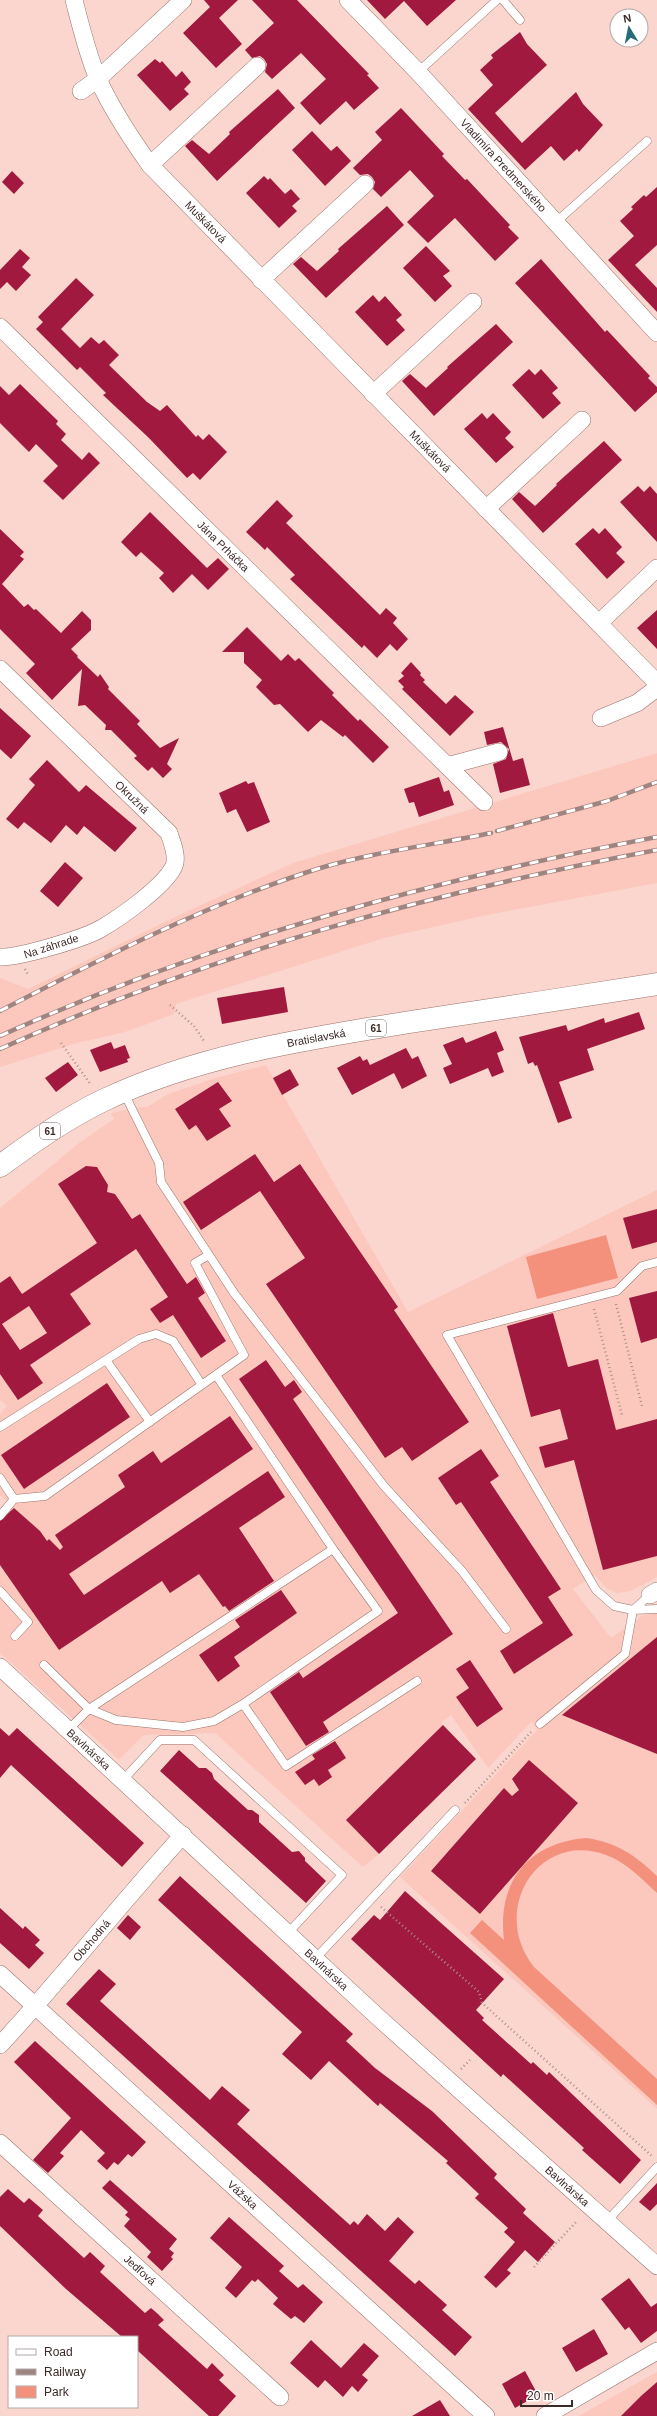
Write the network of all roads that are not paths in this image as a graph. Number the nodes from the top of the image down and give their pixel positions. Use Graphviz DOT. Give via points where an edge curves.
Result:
graph roads {
  1 [pos="74,0"];
  2 [pos="183,0"];
  3 [pos="348,0"];
  4 [pos="497,0"];
  5 [pos="503,0"];
  6 [pos="520,20"];
  7 [pos="257,66"];
  8 [pos="418,72"];
  9 [pos="98,79"];
  10 [pos="81,91"];
  11 [pos="647,141"];
  12 [pos="150,165"];
  13 [pos="365,184"];
  14 [pos="556,222"];
  15 [pos="261,280"];
  16 [pos="473,302"];
  17 [pos="0,327"];
  18 [pos="657,333"];
  19 [pos="373,394"];
  20 [pos="582,420"];
  21 [pos="486,509"];
  22 [pos="657,568"];
  23 [pos="599,623"];
  24 [pos="0,669"];
  25 [pos="657,683"];
  26 [pos="657,688"];
  27 [pos="601,718"];
  28 [pos="499,752"];
  29 [pos="447,766"];
  30 [pos="484,802"];
  31 [pos="101,929"];
  32 [pos="0,957"];
  33 [pos="657,984"];
  34 [pos="123,1092"];
  35 [pos="0,1166"];
  36 [pos="209,1255"];
  37 [pos="657,1262"];
  38 [pos="106,1360"];
  39 [pos="216,1375"];
  40 [pos="202,1385"];
  41 [pos="150,1422"];
  42 [pos="0,1428"];
  43 [pos="0,1478"];
  44 [pos="14,1499"];
  45 [pos="0,1516"];
  46 [pos="333,1549"];
  47 [pos="0,1591"];
  48 [pos="654,1598"];
  49 [pos="633,1610"];
  50 [pos="506,1629"];
  51 [pos="15,1636"];
  52 [pos="44,1665"];
  53 [pos="0,1667"];
  54 [pos="417,1681"];
  55 [pos="243,1704"];
  56 [pos="90,1709"];
  57 [pos="538,1726"];
  58 [pos="68,1730"];
  59 [pos="123,1780"];
  60 [pos="455,1810"];
  61 [pos="183,1835"];
  62 [pos="288,1934"];
  63 [pos="315,1959"];
  64 [pos="0,1974"];
  65 [pos="36,2007"];
  66 [pos="0,2045"];
  67 [pos="0,2143"];
  68 [pos="657,2167"];
  69 [pos="608,2220"];
  70 [pos="657,2266"];
  71 [pos="657,2351"];
  72 [pos="280,2397"];
  73 [pos="486,2416"];
  74 [pos="545,2416"];
  1 -- 9 [label="street, Muškátová" via="87,50"];
  2 -- 9 [label="street"];
  3 -- 8 [label="street, Vladimíra Predmerského"];
  4 -- 8 [label="lane"];
  5 -- 6 [label="lane"];
  7 -- 12 [label="street"];
  8 -- 14 [label="street, Vladimíra Predmerského"];
  9 -- 10 [label="street"];
  9 -- 12 [label="street, Muškátová" via="120,123"];
  11 -- 14 [label="lane"];
  12 -- 15 [label="street, Muškátová"];
  13 -- 15 [label="street"];
  14 -- 18 [label="street, Vladimíra Predmerského"];
  15 -- 19 [label="street, Muškátová"];
  16 -- 19 [label="street"];
  17 -- 29 [label="street, Jána Prháčka"];
  19 -- 21 [label="street, Muškátová"];
  20 -- 21 [label="street"];
  21 -- 23 [label="street, Muškátová"];
  22 -- 23 [label="street"];
  23 -- 25 [label="street, Muškátová"];
  24 -- 31 [label="street, Okružná" via="169,833 174,850 174,867 159,886"];
  26 -- 27 [label="street" via="637,703"];
  28 -- 29 [label="street"];
  29 -- 30 [label="street, Jána Prháčka"];
  31 -- 32 [label="street, Na záhrade" via="20,956"];
  33 -- 34 [label="main road, Bratislavská / 61" via="261,1048 173,1073"];
  34 -- 35 [label="main road, Bratislavská / 61" via="44,1134"];
  34 -- 36 [label="lane" via="159,1163 161,1182"];
  36 -- 39 [label="lane" via="196,1263 244,1355"];
  36 -- 50 [label="lane" via="234,1293 384,1486 462,1571"];
  37 -- 49 [label="lane" via="642,1266 613,1292 447,1335 596,1590 614,1606"];
  38 -- 40 [label="lane" via="139,1338 156,1334 173,1341"];
  38 -- 41 [label="lane"];
  38 -- 42 [label="lane"];
  39 -- 40 [label="lane"];
  39 -- 46 [label="lane"];
  40 -- 41 [label="lane"];
  41 -- 44 [label="lane" via="45,1496"];
  43 -- 44 [label="lane"];
  44 -- 45 [label="lane"];
  46 -- 55 [label="lane" via="378,1611"];
  46 -- 56 [label="lane"];
  47 -- 51 [label="lane" via="28,1622"];
  48 -- 49 [label="lane"];
  48 -- 49 [label="lane"];
  49 -- 57 [label="lane" via="625,1654"];
  52 -- 56 [label="lane"];
  53 -- 58 [label="street, Bavlnárska"];
  54 -- 55 [label="lane" via="286,1766"];
  55 -- 56 [label="lane" via="214,1720 183,1727 116,1720"];
  56 -- 58 [label="lane"];
  58 -- 59 [label="street, Bavlnárska"];
  59 -- 61 [label="street, Bavlnárska"];
  59 -- 62 [label="lane" via="160,1740 194,1740 342,1874"];
  60 -- 63 [label="lane"];
  61 -- 62 [label="street, Bavlnárska"];
  61 -- 65 [label="street, Obchodná" via="133,1890"];
  62 -- 63 [label="street, Bavlnárska"];
  63 -- 69 [label="street, Bavlnárska"];
  64 -- 65 [label="street, Vážska"];
  65 -- 66 [label="street, Obchodná"];
  65 -- 73 [label="street, Vážska"];
  67 -- 72 [label="street, Jedľová"];
  68 -- 69 [label="lane"];
  69 -- 70 [label="street, Bavlnárska"];
  71 -- 74 [label="street"];
}
